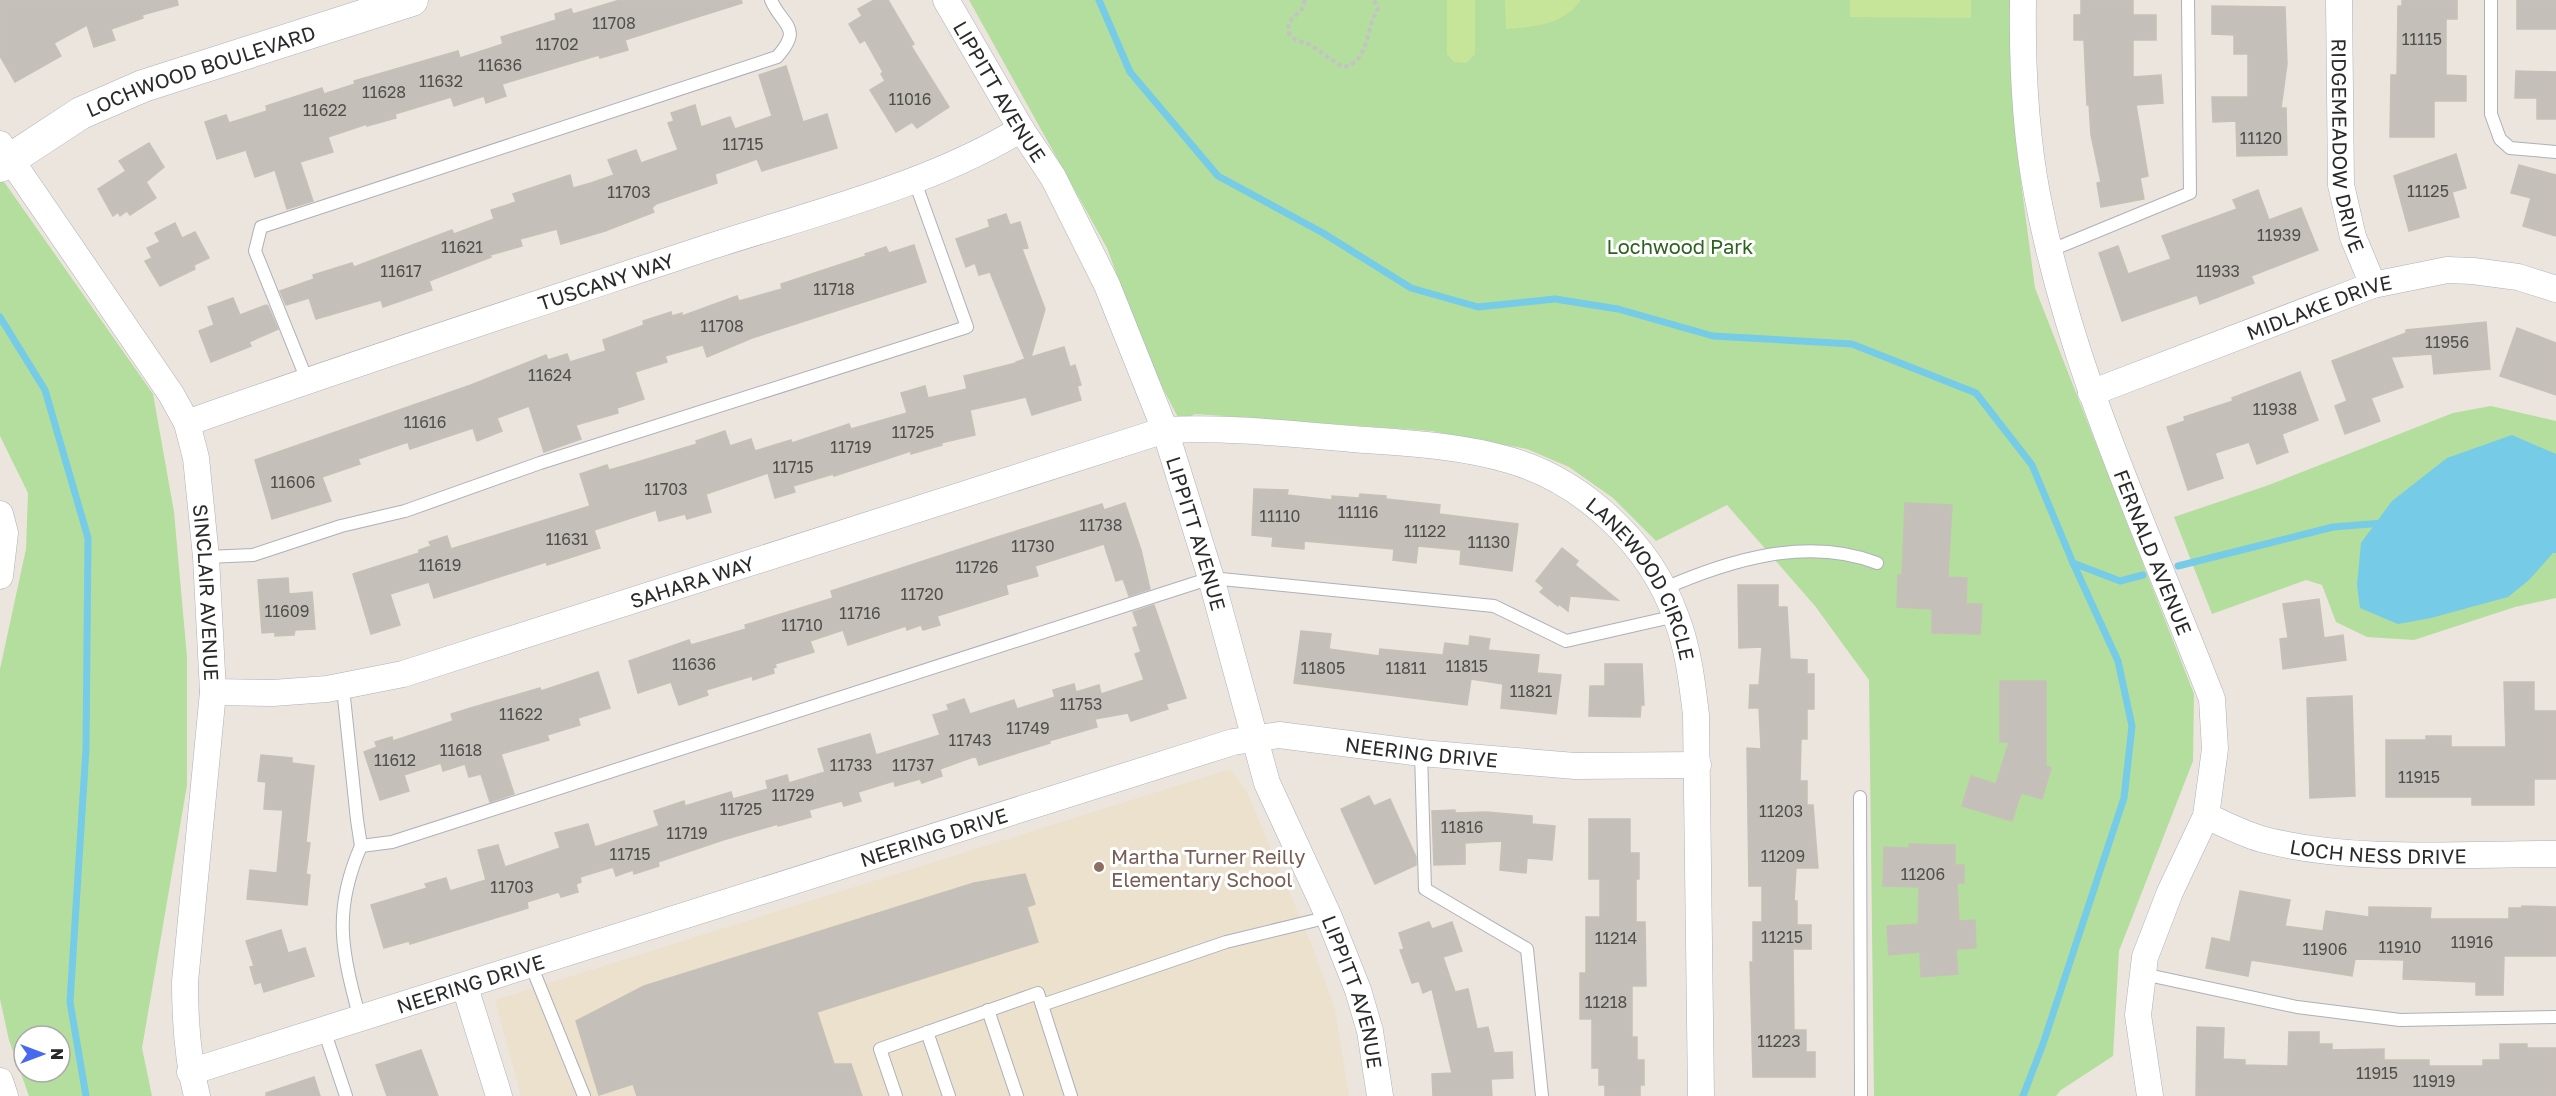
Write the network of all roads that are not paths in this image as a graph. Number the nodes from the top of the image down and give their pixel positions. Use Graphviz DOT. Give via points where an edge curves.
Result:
graph roads {
  1 [pos="412,0"];
  2 [pos="771,0"];
  3 [pos="946,0"];
  4 [pos="2023,0"];
  5 [pos="2188,0"];
  6 [pos="2340,0"];
  7 [pos="2491,0"];
  8 [pos="1021,129"];
  9 [pos="2556,152"];
  10 [pos="3,156"];
  11 [pos="914,179"];
  12 [pos="2049,251"];
  13 [pos="2373,285"];
  14 [pos="2556,289"];
  15 [pos="307,380"];
  16 [pos="2091,393"];
  17 [pos="187,423"];
  18 [pos="1165,430"];
  19 [pos="0,513"];
  20 [pos="206,558"];
  21 [pos="1877,563"];
  22 [pos="0,576"];
  23 [pos="1211,578"];
  24 [pos="1663,589"];
  25 [pos="1676,616"];
  26 [pos="344,688"];
  27 [pos="213,692"];
  28 [pos="1255,738"];
  29 [pos="1421,753"];
  30 [pos="1698,765"];
  31 [pos="1860,797"];
  32 [pos="2206,816"];
  33 [pos="361,846"];
  34 [pos="2556,854"];
  35 [pos="1329,917"];
  36 [pos="531,965"];
  37 [pos="2143,974"];
  38 [pos="465,987"];
  39 [pos="1042,1005"];
  40 [pos="988,1010"];
  41 [pos="2556,1017"];
  42 [pos="360,1018"];
  43 [pos="324,1030"];
  44 [pos="927,1032"];
  45 [pos="0,1081"];
  46 [pos="194,1084"];
  47 [pos="5,1096"];
  48 [pos="346,1096"];
  49 [pos="499,1096"];
  50 [pos="584,1096"];
  51 [pos="896,1096"];
  52 [pos="949,1096"];
  53 [pos="1017,1096"];
  54 [pos="1071,1096"];
  55 [pos="1380,1096"];
  56 [pos="1542,1096"];
  57 [pos="1701,1096"];
  58 [pos="1861,1096"];
  59 [pos="2150,1096"];
  1 -- 10 [label="street, LOCHWOOD BOULEVARD" via="142,86 81,113"];
  2 -- 15 [label="lane" via="790,30 788,45 777,57 261,227 255,251"];
  3 -- 8 [label="street, LIPPITT AVENUE"];
  4 -- 12 [label="street, FERNALD AVENUE" via="2026,118"];
  5 -- 12 [label="lane" via="2190,194"];
  6 -- 13 [label="street, RIDGEMEADOW DRIVE" via="2341,185 2353,237"];
  7 -- 9 [label="lane" via="2491,114 2500,139 2510,148"];
  8 -- 11 [label="street, TUSCANY WAY" via="991,148"];
  8 -- 18 [label="street, LIPPITT AVENUE" via="1053,177 1107,285"];
  10 -- 17 [label="street, SINCLAIR AVENUE" via="171,394"];
  11 -- 15 [label="street, TUSCANY WAY"];
  11 -- 20 [label="lane" via="967,327 540,463 405,511 340,526 254,555"];
  12 -- 16 [label="street, FERNALD AVENUE"];
  13 -- 14 [label="street, MIDLAKE DRIVE" via="2446,270 2518,277"];
  13 -- 16 [label="street, MIDLAKE DRIVE"];
  15 -- 17 [label="street, TUSCANY WAY"];
  16 -- 32 [label="street, FERNALD AVENUE" via="2211,699 2215,749"];
  17 -- 20 [label="street, SINCLAIR AVENUE" via="196,458"];
  18 -- 23 [label="street, LIPPITT AVENUE"];
  18 -- 24 [label="street, LANEWOOD CIRCLE" via="1200,428 1446,446 1510,460 1551,476 1604,513 1641,553"];
  18 -- 26 [label="street, SAHARA WAY" via="403,674"];
  19 -- 22 [label="street" via="5,533"];
  20 -- 27 [label="street, SINCLAIR AVENUE"];
  21 -- 24 [label="lane" via="1829,551 1795,551 1709,569"];
  23 -- 25 [label="lane" via="1494,606 1566,641"];
  23 -- 28 [label="street, LIPPITT AVENUE"];
  23 -- 33 [label="lane" via="392,842"];
  24 -- 25 [label="street, LANEWOOD CIRCLE"];
  25 -- 30 [label="street, LANEWOOD CIRCLE" via="1689,661"];
  26 -- 27 [label="street, SAHARA WAY"];
  26 -- 33 [label="lane"];
  27 -- 46 [label="street, SINCLAIR AVENUE" via="185,982 185,1027"];
  28 -- 29 [label="street, NEERING DRIVE" via="1279,735"];
  28 -- 35 [label="street, LIPPITT AVENUE" via="1267,783"];
  28 -- 36 [label="street, NEERING DRIVE"];
  29 -- 30 [label="street, NEERING DRIVE" via="1575,766"];
  29 -- 56 [label="lane" via="1425,889 1527,949"];
  30 -- 57 [label="street, LANEWOOD CIRCLE"];
  31 -- 58 [label="lane"];
  32 -- 34 [label="street, LOCH NESS DRIVE" via="2263,839 2308,849 2374,854"];
  32 -- 37 [label="street, FERNALD AVENUE" via="2170,892 2145,957"];
  33 -- 42 [label="lane" via="352,867 342,916 344,957"];
  35 -- 39 [label="lane" via="1226,942"];
  35 -- 55 [label="street, LIPPITT AVENUE" via="1370,1031"];
  36 -- 38 [label="street, NEERING DRIVE"];
  36 -- 50 [label="lane"];
  37 -- 41 [label="lane" via="2297,1007 2400,1020"];
  37 -- 59 [label="street, FERNALD AVENUE" via="2138,1015"];
  38 -- 42 [label="street, NEERING DRIVE"];
  38 -- 49 [label="street"];
  39 -- 40 [label="lane" via="1038,993"];
  39 -- 54 [label="lane"];
  40 -- 44 [label="lane"];
  40 -- 53 [label="lane"];
  42 -- 43 [label="street, NEERING DRIVE"];
  43 -- 46 [label="street, NEERING DRIVE"];
  43 -- 48 [label="lane"];
  44 -- 51 [label="lane" via="880,1048"];
  44 -- 52 [label="lane"];
  45 -- 47 [label="street"];
}
